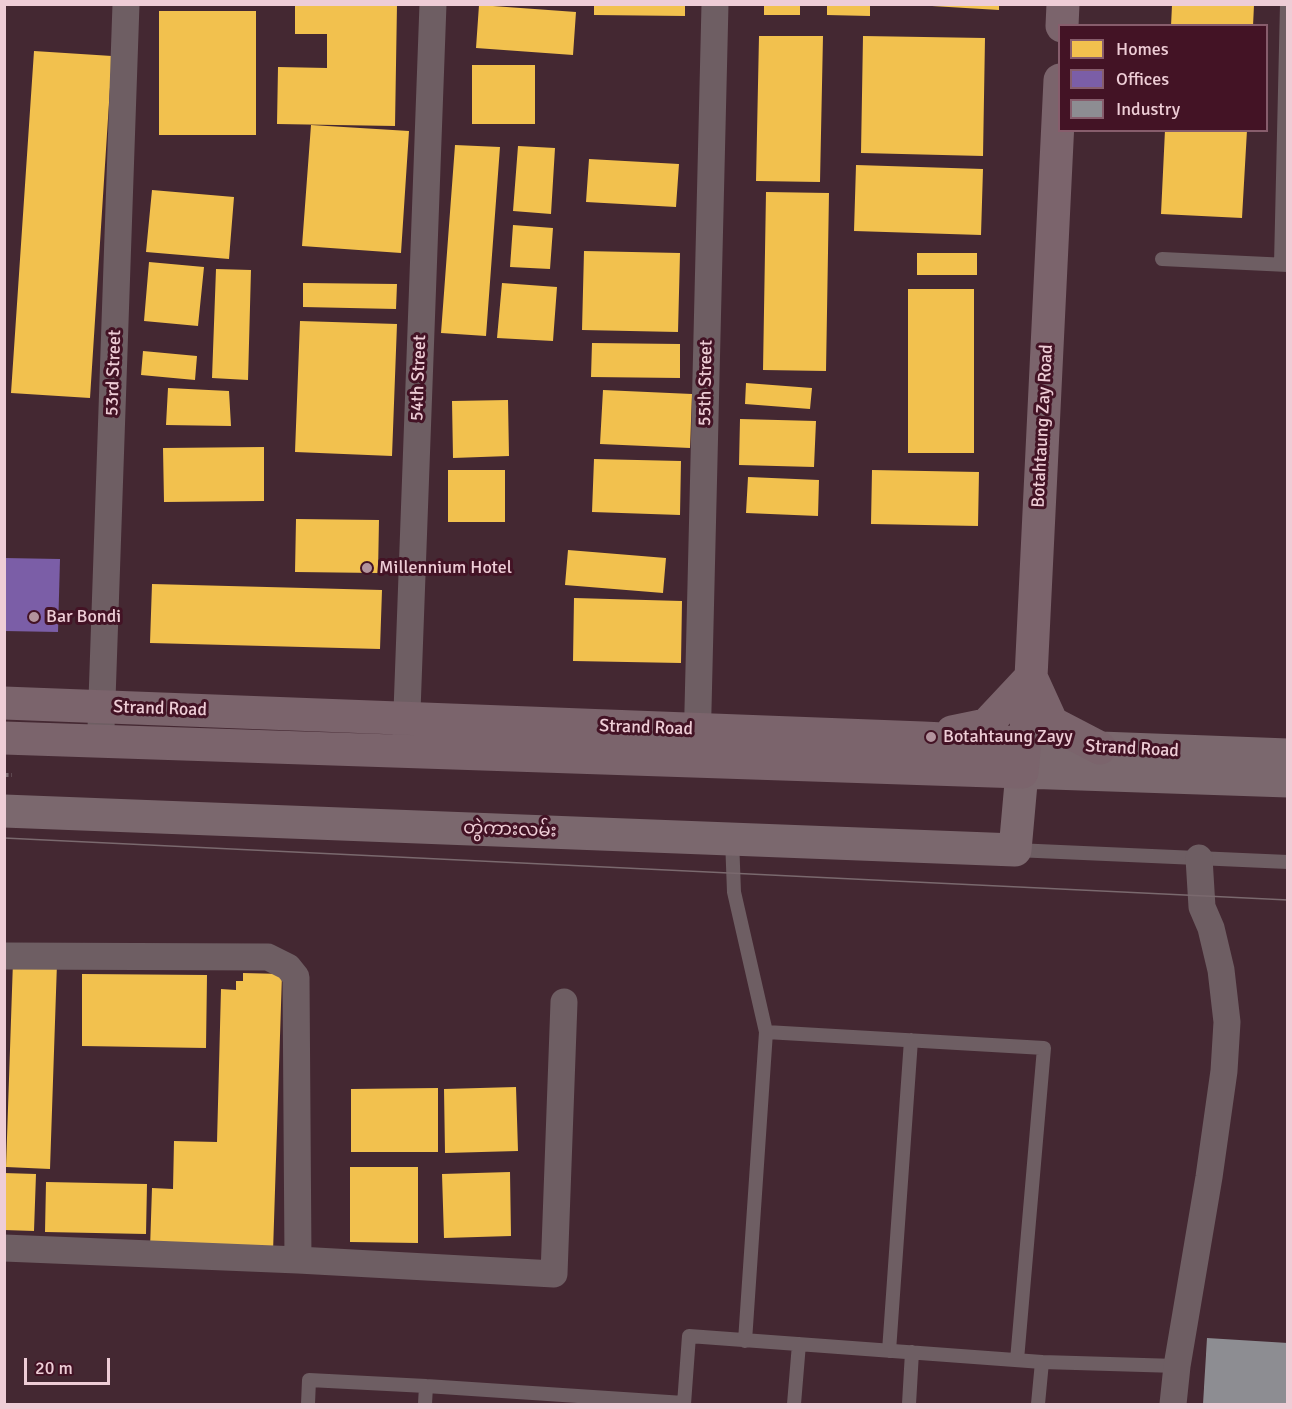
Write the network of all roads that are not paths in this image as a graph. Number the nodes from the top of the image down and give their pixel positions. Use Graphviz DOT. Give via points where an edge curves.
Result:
graph roads {
  1 [pos="126,4"];
  2 [pos="433,4"];
  3 [pos="715,4"];
  4 [pos="1063,4"];
  5 [pos="1287,4"];
  6 [pos="1062,24"];
  7 [pos="1058,102"];
  8 [pos="1162,258"];
  9 [pos="1284,264"];
  10 [pos="1031,677"];
  11 [pos="4,703"];
  12 [pos="102,706"];
  13 [pos="406,718"];
  14 [pos="4,738"];
  15 [pos="923,738"];
  16 [pos="101,741"];
  17 [pos="697,746"];
  18 [pos="1100,748"];
  19 [pos="406,751"];
  20 [pos="1287,755"];
  21 [pos="1024,758"];
  22 [pos="1287,781"];
  23 [pos="4,811"];
  24 [pos="732,839"];
  25 [pos="1015,850"];
  26 [pos="1199,858"];
  27 [pos="1287,862"];
  28 [pos="4,956"];
  29 [pos="564,1002"];
  30 [pos="765,1032"];
  31 [pos="911,1040"];
  32 [pos="4,1248"];
  33 [pos="298,1260"];
  34 [pos="745,1341"];
  35 [pos="799,1344"];
  36 [pos="889,1351"];
  37 [pos="912,1353"];
  38 [pos="1017,1360"];
  39 [pos="1042,1362"];
  40 [pos="1177,1366"];
  41 [pos="426,1386"];
  42 [pos="564,1400"];
  43 [pos="684,1403"];
  44 [pos="308,1404"];
  45 [pos="425,1404"];
  46 [pos="794,1404"];
  47 [pos="909,1404"];
  48 [pos="1038,1404"];
  49 [pos="1173,1404"];
  1 -- 12 [label="street, 53rd Street"];
  2 -- 13 [label="street, 54th Street"];
  3 -- 17 [label="street, 55th Street"];
  4 -- 6 [label="main road"];
  5 -- 9 [label="lane"];
  7 -- 10 [label="main road, Botahtaung Zay Road"];
  8 -- 9 [label="lane"];
  10 -- 15 [label="main road" via="986,725"];
  10 -- 18 [label="main road" via="1052,723"];
  10 -- 21 [label="main road, Botahtaung Zay Road"];
  11 -- 12 [label="main road, Strand Road"];
  12 -- 13 [label="main road, Strand Road"];
  12 -- 16 [label="street, 53rd Street"];
  13 -- 17 [label="main road, Strand Road"];
  13 -- 19 [label="street, 54th Street"];
  14 -- 16 [label="main road, Strand Road"];
  15 -- 17 [label="main road, Strand Road"];
  15 -- 21 [label="main road, Strand Road"];
  16 -- 19 [label="main road, Strand Road"];
  17 -- 19 [label="main road, Strand Road"];
  17 -- 21 [label="main road, Strand Road"];
  18 -- 20 [label="main road, Strand Road"];
  18 -- 21 [label="main road, Strand Road"];
  21 -- 22 [label="main road, Strand Road"];
  21 -- 25 [label="main road"];
  23 -- 24 [label="main road, တွဲကားလမ်း"];
  24 -- 25 [label="main road, တွဲကားလမ်း"];
  24 -- 30 [label="lane" via="734,892"];
  25 -- 26 [label="lane"];
  26 -- 27 [label="lane"];
  26 -- 40 [label="street" via="1203,907 1221,970 1227,1022 1209,1177"];
  28 -- 33 [label="street" via="268,957 288,967 296,976"];
  29 -- 33 [label="street" via="554,1274"];
  30 -- 31 [label="lane"];
  30 -- 34 [label="lane"];
  31 -- 36 [label="lane"];
  31 -- 38 [label="lane" via="1044,1048"];
  32 -- 33 [label="street"];
  34 -- 35 [label="lane"];
  34 -- 43 [label="lane" via="689,1336"];
  35 -- 36 [label="lane"];
  35 -- 46 [label="lane"];
  36 -- 37 [label="lane"];
  37 -- 38 [label="lane"];
  37 -- 47 [label="lane"];
  38 -- 39 [label="lane"];
  39 -- 40 [label="lane"];
  39 -- 48 [label="lane"];
  40 -- 49 [label="street"];
  41 -- 42 [label="lane"];
  41 -- 44 [label="lane" via="309,1380"];
  41 -- 45 [label="lane"];
  42 -- 43 [label="lane"];
}
